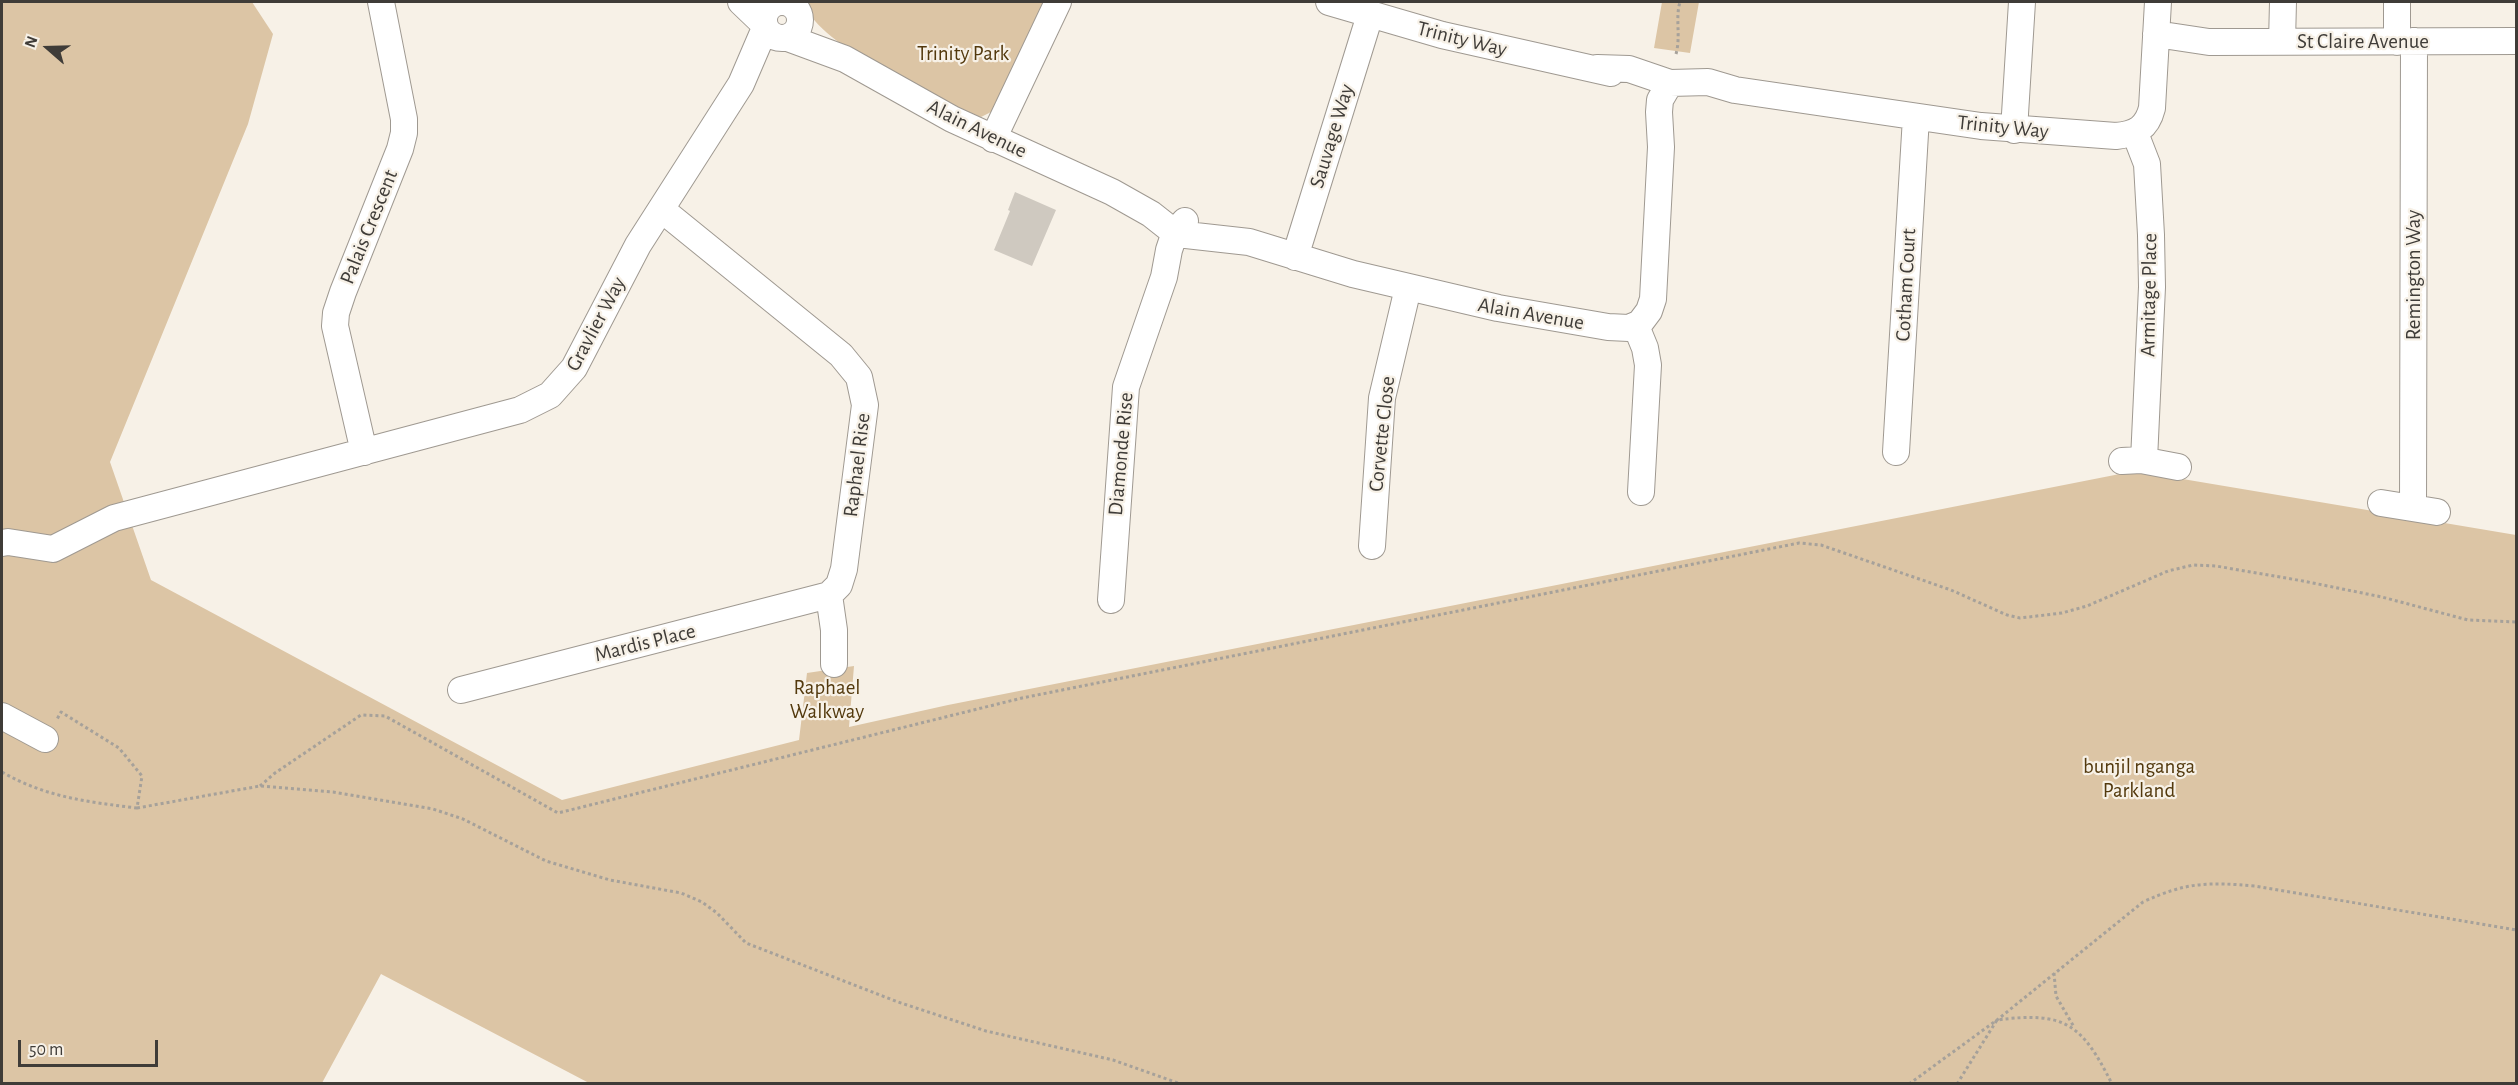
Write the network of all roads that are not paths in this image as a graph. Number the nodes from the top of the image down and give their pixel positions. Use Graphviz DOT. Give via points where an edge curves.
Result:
graph roads {
  1 [pos="381,2"];
  2 [pos="741,2"];
  3 [pos="1059,2"];
  4 [pos="1329,2"];
  5 [pos="2022,2"];
  6 [pos="2158,2"];
  7 [pos="2283,2"];
  8 [pos="2397,2"];
  9 [pos="783,15"];
  10 [pos="1370,15"];
  11 [pos="2155,40"];
  12 [pos="2406,41"];
  13 [pos="2517,41"];
  14 [pos="2282,42"];
  15 [pos="1668,91"];
  16 [pos="1916,117"];
  17 [pos="2014,130"];
  18 [pos="2135,133"];
  19 [pos="993,139"];
  20 [pos="661,208"];
  21 [pos="1182,229"];
  22 [pos="1295,257"];
  23 [pos="1408,288"];
  24 [pos="1636,326"];
  25 [pos="364,452"];
  26 [pos="1896,452"];
  27 [pos="2178,466"];
  28 [pos="1641,492"];
  29 [pos="2380,503"];
  30 [pos="2,543"];
  31 [pos="1372,546"];
  32 [pos="829,595"];
  33 [pos="1111,600"];
  34 [pos="834,664"];
  35 [pos="461,690"];
  36 [pos="2,716"];
  37 [pos="45,739"];
  1 -- 25 [label="street, Palais Crescent" via="404,133 343,292 335,326"];
  2 -- 9 [label="street, Alain Avenue"];
  3 -- 19 [label="street"];
  4 -- 10 [label="street, Trinity Way"];
  5 -- 17 [label="street"];
  6 -- 11 [label="street"];
  7 -- 14 [label="street"];
  8 -- 12 [label="street, Remington Way"];
  9 -- 19 [label="street, Alain Avenue" via="845,59"];
  9 -- 20 [label="street, Gravlier Way"];
  10 -- 15 [label="street, Trinity Way" via="1514,52 1597,68 1629,69"];
  10 -- 22 [label="street, Sauvage Way"];
  11 -- 14 [label="street, St Claire Avenue"];
  11 -- 18 [label="street" via="2152,108 2146,124"];
  12 -- 13 [label="street, St Claire Avenue"];
  12 -- 14 [label="street, St Claire Avenue"];
  12 -- 29 [label="street, Remington Way" via="2425,510"];
  15 -- 16 [label="street, Trinity Way" via="1708,82 1735,90"];
  15 -- 24 [label="street" via="1672,103 1661,147 1653,299 1644,320"];
  16 -- 17 [label="street, Trinity Way"];
  16 -- 26 [label="street, Cotham Court"];
  17 -- 18 [label="street, Trinity Way" via="2116,136"];
  18 -- 27 [label="street, Armitage Place" via="2147,164 2152,287 2133,461"];
  19 -- 21 [label="street, Alain Avenue" via="1112,192"];
  20 -- 25 [label="street, Gravlier Way" via="574,368 550,395 520,410"];
  20 -- 32 [label="street, Raphael Rise" via="841,355 859,377 865,405 844,569 839,585"];
  21 -- 22 [label="street, Alain Avenue" via="1249,242"];
  21 -- 33 [label="street, Diamonde Rise" via="1179,254 1164,277 1123,401"];
  22 -- 23 [label="street, Alain Avenue"];
  23 -- 24 [label="street, Alain Avenue" via="1554,319 1608,327"];
  23 -- 31 [label="street, Corvette Close" via="1382,398"];
  24 -- 28 [label="street" via="1648,365"];
  25 -- 30 [label="street, Gravlier Way" via="114,518 53,549"];
  32 -- 34 [label="street"];
  32 -- 35 [label="street, Mardis Place"];
  36 -- 37 [label="street"];
}
